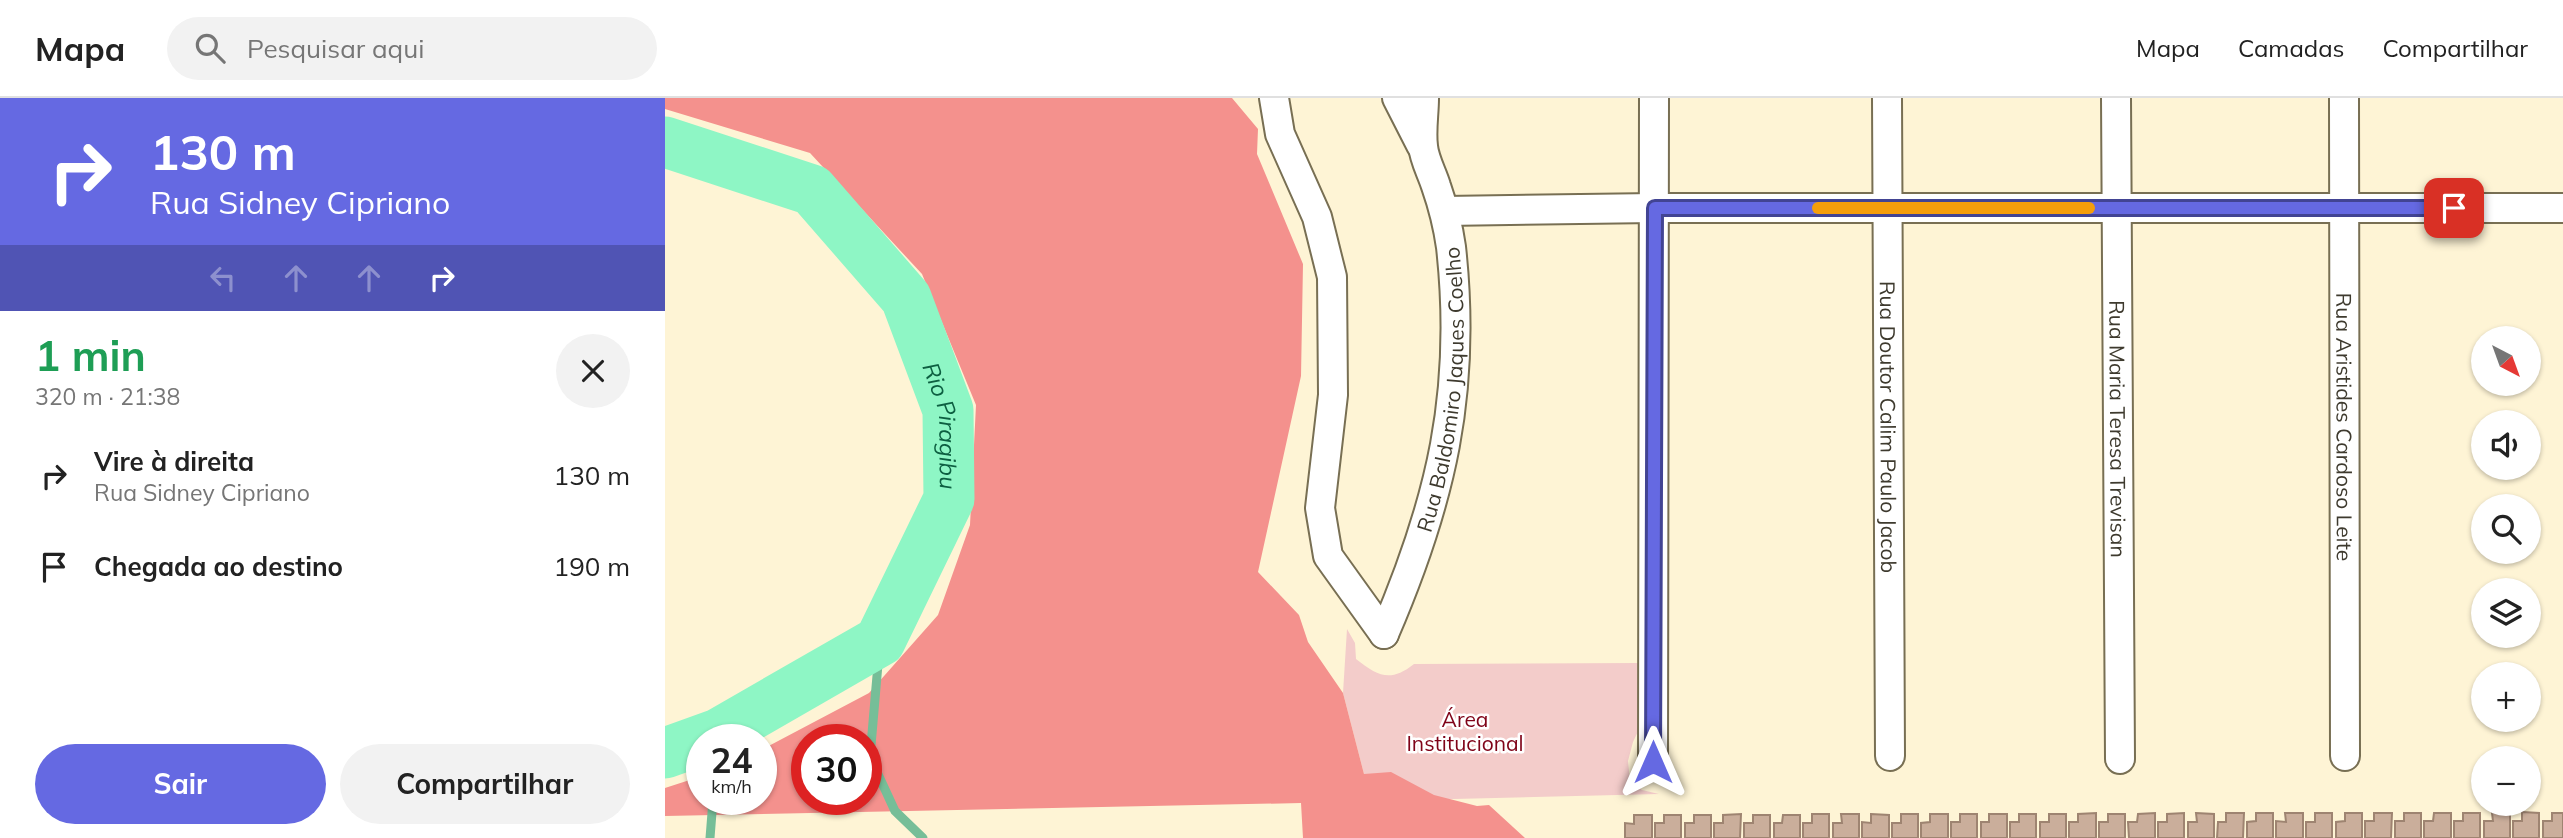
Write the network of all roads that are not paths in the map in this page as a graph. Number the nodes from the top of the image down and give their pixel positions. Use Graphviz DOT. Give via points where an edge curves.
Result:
graph roads {
  1 [pos="1274,98"];
  2 [pos="1397,98"];
  3 [pos="1424,98"];
  4 [pos="1654,98"];
  5 [pos="1887,98"];
  6 [pos="2116,98"];
  7 [pos="2344,98"];
  8 [pos="1423,148"];
  9 [pos="1655,208"];
  10 [pos="1888,208"];
  11 [pos="2117,208"];
  12 [pos="2345,208"];
  13 [pos="2563,208"];
  14 [pos="1445,211"];
  15 [pos="1890,756"];
  16 [pos="2346,757"];
  17 [pos="2120,759"];
  18 [pos="1653,762"];
  1 -- 14 [label="street, Rua Baldomiro Jaques Coelho" via="1280,134 1317,218 1332,277 1332,394 1320,508 1328,556 1384,634 1433,504 1451,418 1455,295"];
  2 -- 8 [label="street"];
  3 -- 8 [label="street, Rua Baldomiro Jaques Coelho"];
  4 -- 9 [label="street"];
  5 -- 10 [label="street, Rua Doutor Calim Paulo Jacob"];
  6 -- 11 [label="street, Rua Maria Teresa Trevisan"];
  7 -- 12 [label="street, Rua Aristides Cardoso Leite"];
  8 -- 14 [label="street, Rua Baldomiro Jaques Coelho"];
  9 -- 10 [label="street"];
  9 -- 14 [label="street"];
  9 -- 18 [label="street"];
  10 -- 11 [label="street"];
  10 -- 15 [label="street, Rua Doutor Calim Paulo Jacob"];
  11 -- 12 [label="street"];
  11 -- 17 [label="street, Rua Maria Teresa Trevisan"];
  12 -- 13 [label="street"];
  12 -- 16 [label="street, Rua Aristides Cardoso Leite"];
}
